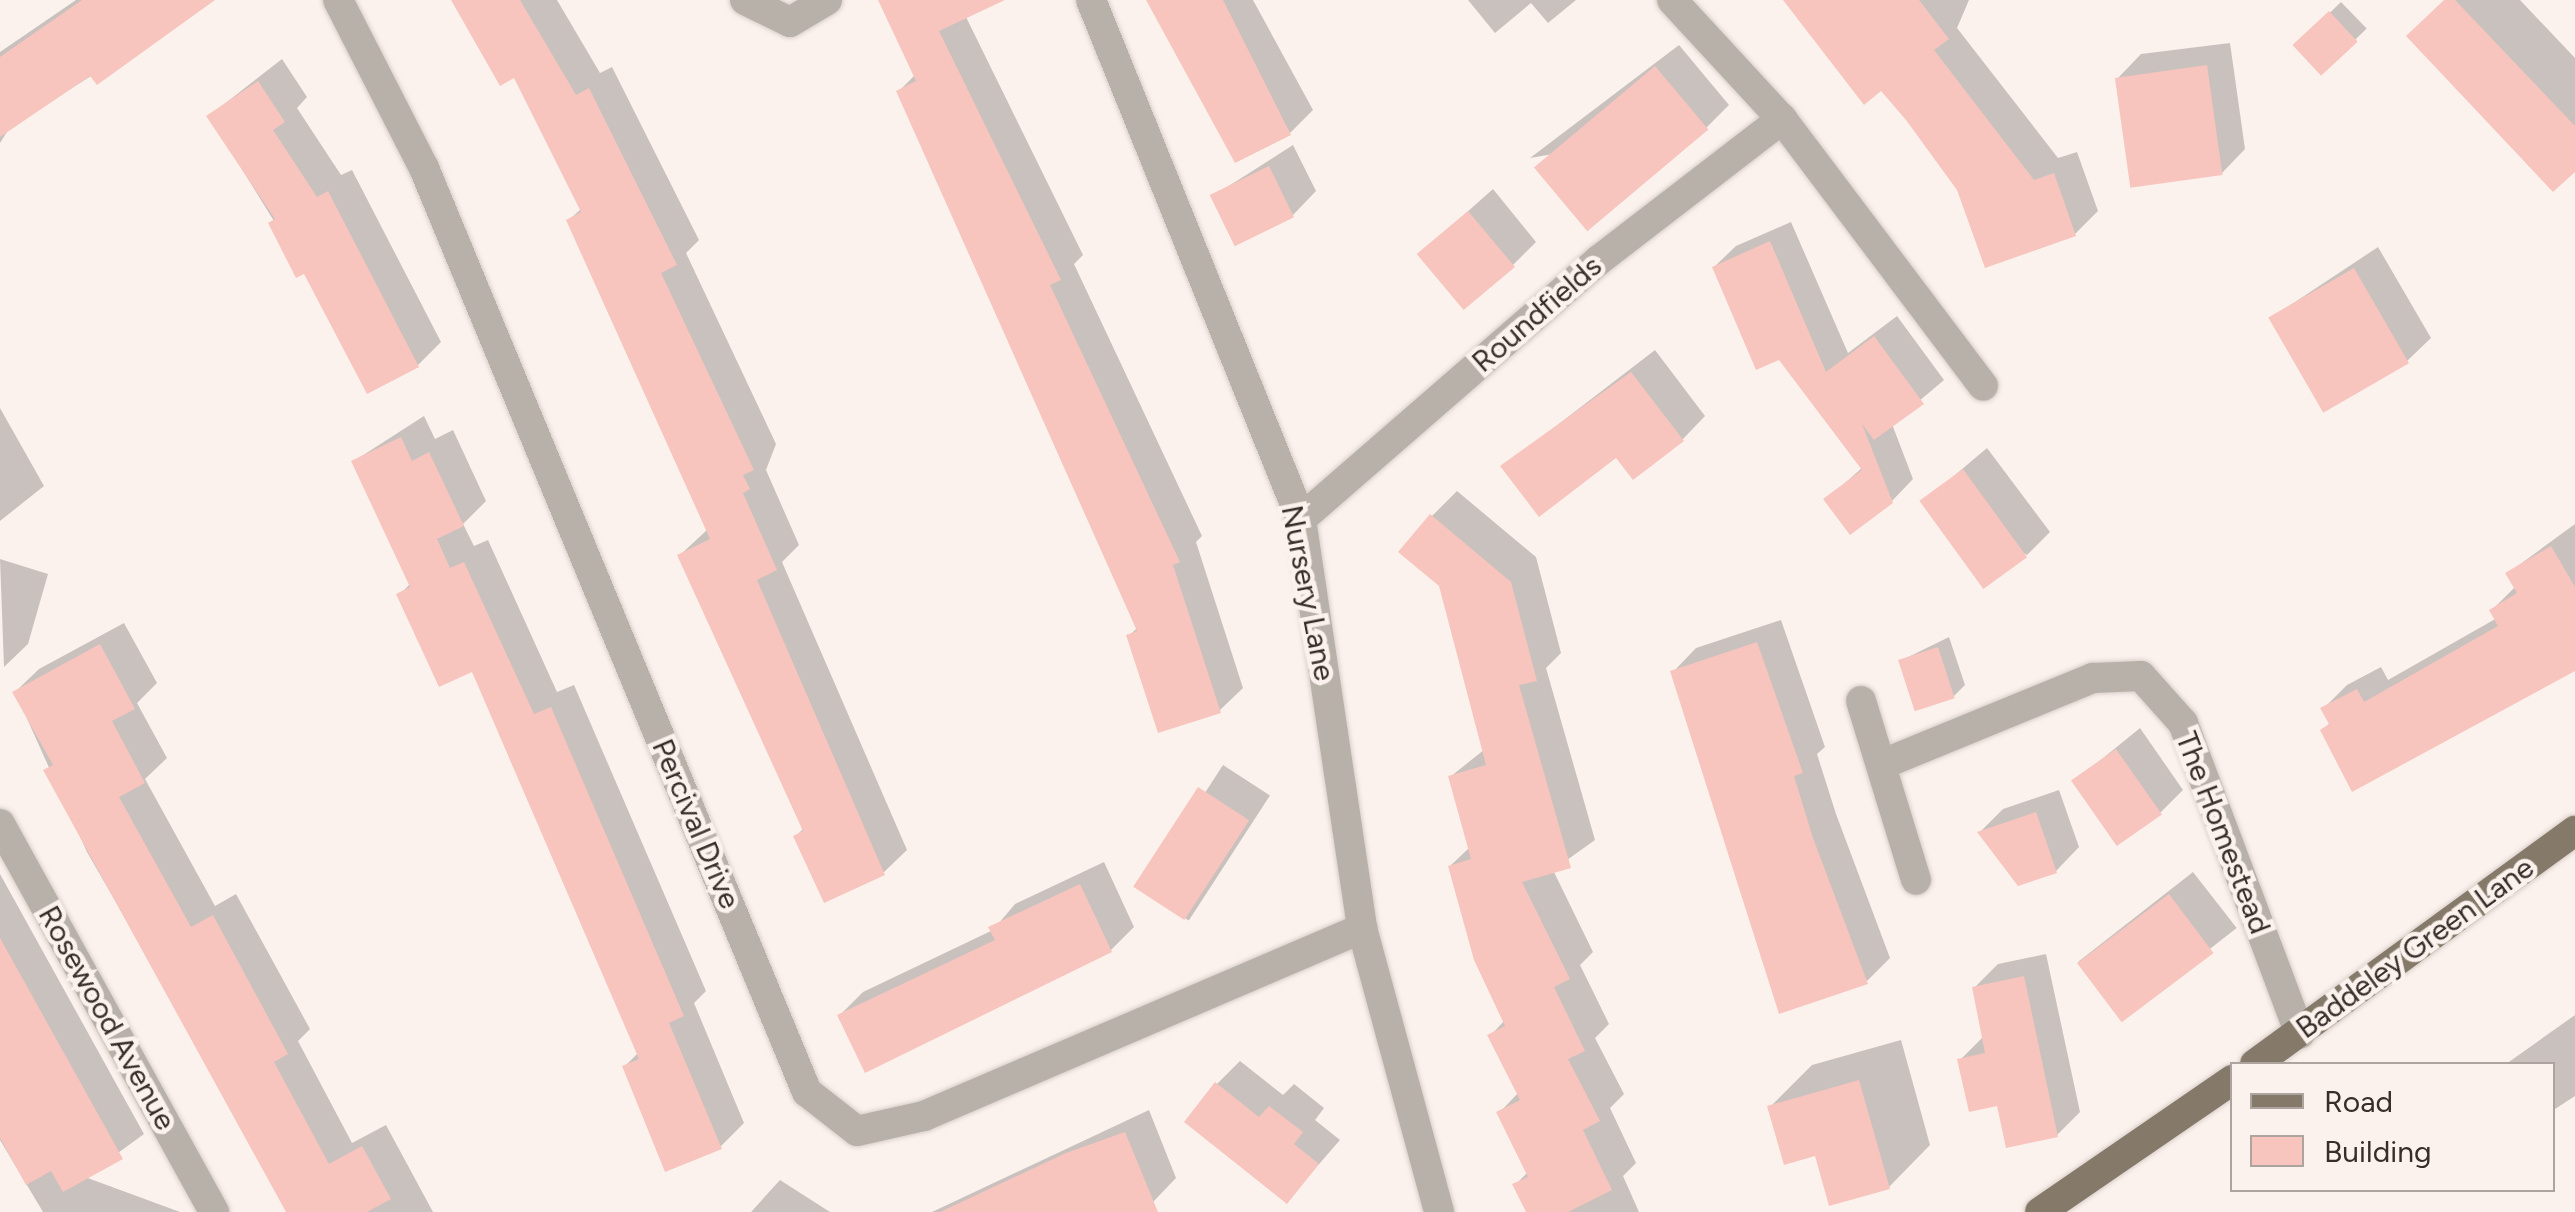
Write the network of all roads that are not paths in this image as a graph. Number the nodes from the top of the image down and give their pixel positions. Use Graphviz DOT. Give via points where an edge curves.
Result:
graph roads {
  1 [pos="338,0"];
  2 [pos="745,0"];
  3 [pos="826,0"];
  4 [pos="1090,0"];
  5 [pos="1672,0"];
  6 [pos="1782,119"];
  7 [pos="1983,386"];
  8 [pos="1301,520"];
  9 [pos="1861,701"];
  10 [pos="1883,764"];
  11 [pos="0,824"];
  12 [pos="2575,830"];
  13 [pos="1916,880"];
  14 [pos="1362,928"];
  15 [pos="2300,1034"];
  16 [pos="2258,1062"];
  17 [pos="2230,1081"];
  18 [pos="214,1212"];
  19 [pos="1438,1212"];
  20 [pos="2040,1212"];
  1 -- 14 [label="street, Percival Drive" via="424,168 807,1092 856,1131 924,1116"];
  2 -- 3 [label="street" via="790,22"];
  4 -- 8 [label="street, Nursery Lane"];
  5 -- 6 [label="street"];
  6 -- 7 [label="street"];
  6 -- 8 [label="street, Roundfields" via="1599,260"];
  8 -- 14 [label="street, Nursery Lane"];
  9 -- 10 [label="street"];
  10 -- 13 [label="street"];
  10 -- 15 [label="street, The Homestead" via="2093,678 2140,676 2183,723"];
  11 -- 18 [label="street, Rosewood Avenue"];
  12 -- 15 [label="main road, Baddeley Green Lane"];
  14 -- 19 [label="street, Nursery Lane"];
  15 -- 16 [label="main road, Baddeley Green Lane"];
  17 -- 20 [label="main road"];
}
